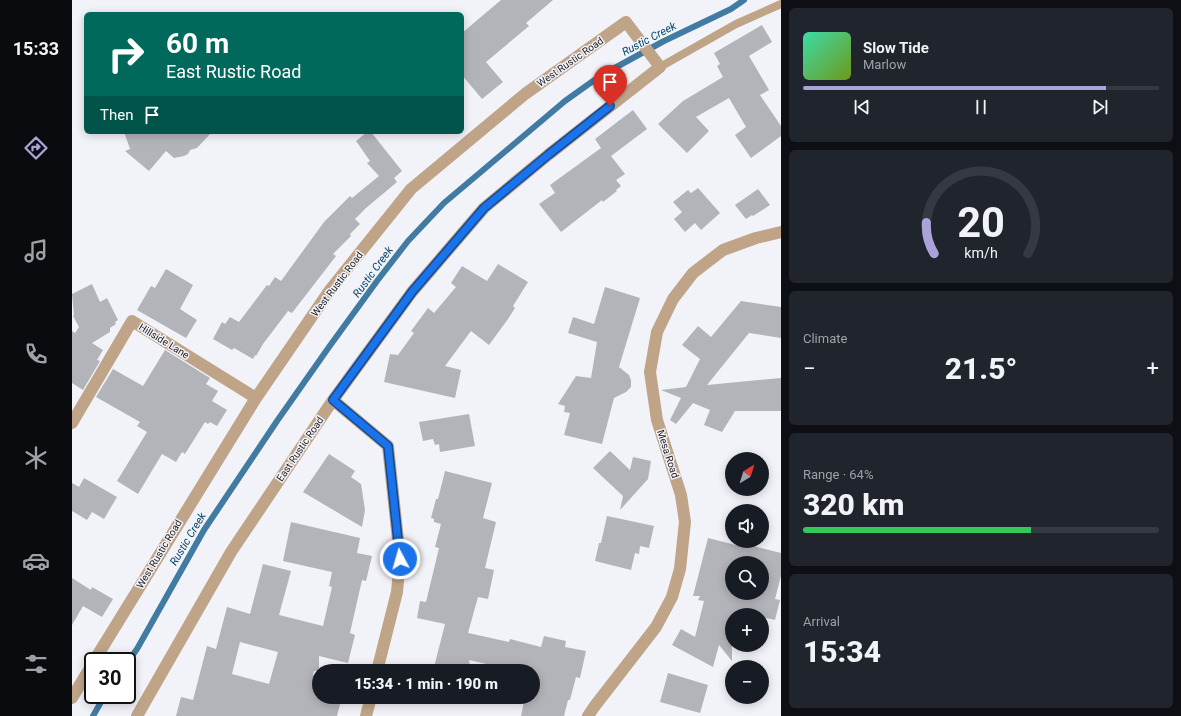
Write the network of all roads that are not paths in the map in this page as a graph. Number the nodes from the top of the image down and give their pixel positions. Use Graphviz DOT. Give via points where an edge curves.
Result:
graph roads {
  1 [pos="781,4"];
  2 [pos="660,67"];
  3 [pos="781,232"];
  4 [pos="256,398"];
  5 [pos="333,400"];
  6 [pos="72,423"];
  7 [pos="100,652"];
  8 [pos="379,664"];
  9 [pos="84,678"];
  10 [pos="72,698"];
  11 [pos="369,704"];
  12 [pos="137,716"];
  13 [pos="366,716"];
  14 [pos="588,716"];
  1 -- 2 [label="lane" via="736,24"];
  2 -- 4 [label="street, West Rustic Road" via="626,22 525,94 411,189 330,290"];
  2 -- 5 [label="street, East Rustic Road" via="484,208 412,292"];
  3 -- 14 [label="street, Mesa Road" via="723,250 692,273 673,299 657,332 650,372 657,420 681,495 685,522 680,569 672,597 656,627"];
  4 -- 6 [label="street, Hillside Lane" via="132,321"];
  4 -- 7 [label="street, West Rustic Road"];
  5 -- 8 [label="street" via="388,446 400,559 397,592"];
  5 -- 12 [label="street, East Rustic Road" via="231,552"];
  9 -- 10 [label="street, West Rustic Road"];
  11 -- 13 [label="street"];
}
